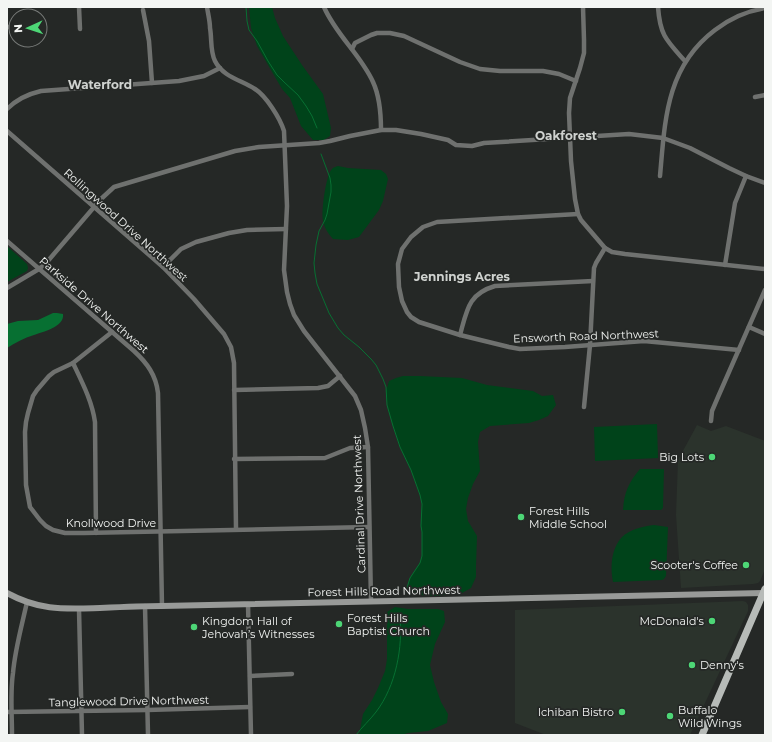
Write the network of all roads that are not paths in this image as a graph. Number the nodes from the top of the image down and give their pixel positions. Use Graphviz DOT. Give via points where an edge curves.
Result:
graph roads {
  1 [pos="78,7"];
  2 [pos="207,7"];
  3 [pos="324,7"];
  4 [pos="583,7"];
  5 [pos="658,7"];
  6 [pos="744,7"];
  7 [pos="765,8"];
  8 [pos="143,10"];
  9 [pos="746,13"];
  10 [pos="80,29"];
  11 [pos="352,49"];
  12 [pos="685,61"];
  13 [pos="220,68"];
  14 [pos="576,81"];
  15 [pos="152,83"];
  16 [pos="765,95"];
  17 [pos="755,96"];
  18 [pos="7,109"];
  19 [pos="381,130"];
  20 [pos="7,131"];
  21 [pos="570,138"];
  22 [pos="663,138"];
  23 [pos="285,145"];
  24 [pos="660,176"];
  25 [pos="746,176"];
  26 [pos="765,183"];
  27 [pos="95,207"];
  28 [pos="578,214"];
  29 [pos="286,229"];
  30 [pos="7,240"];
  31 [pos="605,248"];
  32 [pos="725,265"];
  33 [pos="163,267"];
  34 [pos="39,269"];
  35 [pos="765,269"];
  36 [pos="594,281"];
  37 [pos="7,288"];
  38 [pos="765,290"];
  39 [pos="749,327"];
  40 [pos="112,332"];
  41 [pos="765,334"];
  42 [pos="460,335"];
  43 [pos="590,345"];
  44 [pos="739,350"];
  45 [pos="73,363"];
  46 [pos="340,376"];
  47 [pos="234,390"];
  48 [pos="584,407"];
  49 [pos="711,421"];
  50 [pos="368,447"];
  51 [pos="234,459"];
  52 [pos="369,526"];
  53 [pos="236,529"];
  54 [pos="161,531"];
  55 [pos="96,533"];
  56 [pos="765,592"];
  57 [pos="7,593"];
  58 [pos="370,601"];
  59 [pos="27,602"];
  60 [pos="248,604"];
  61 [pos="145,606"];
  62 [pos="162,606"];
  63 [pos="79,609"];
  64 [pos="292,674"];
  65 [pos="250,676"];
  66 [pos="250,707"];
  67 [pos="147,710"];
  68 [pos="82,711"];
  69 [pos="9,712"];
  70 [pos="12,735"];
  71 [pos="82,735"];
  72 [pos="148,735"];
  73 [pos="251,735"];
  74 [pos="702,735"];
  1 -- 10 [label="street"];
  2 -- 13 [label="street" via="212,50"];
  3 -- 11 [label="street"];
  4 -- 14 [label="street" via="584,53"];
  5 -- 12 [label="street" via="662,32"];
  6 -- 9 [label="street"];
  7 -- 9 [label="street"];
  8 -- 15 [label="street" via="149,41"];
  9 -- 12 [label="street" via="709,34"];
  11 -- 14 [label="street" via="355,43 371,35 390,32 480,69 543,71"];
  11 -- 19 [label="street" via="375,86 380,105"];
  12 -- 22 [label="street" via="666,113"];
  13 -- 15 [label="street" via="198,78"];
  13 -- 23 [label="street, Cardinal Drive Northwest" via="225,74 255,89 263,97 280,121"];
  14 -- 21 [label="street" via="570,98"];
  15 -- 18 [label="street" via="35,92 21,98"];
  16 -- 17 [label="street"];
  19 -- 21 [label="street" via="421,134 448,140 456,146 472,146 484,142"];
  19 -- 23 [label="street" via="324,142"];
  20 -- 27 [label="street, Rollingwood Drive Northwest"];
  21 -- 22 [label="street" via="629,134"];
  21 -- 28 [label="street"];
  22 -- 24 [label="street"];
  22 -- 25 [label="street" via="690,148"];
  23 -- 27 [label="street" via="235,151 118,185"];
  23 -- 29 [label="street, Cardinal Drive Northwest"];
  25 -- 26 [label="street"];
  25 -- 32 [label="street" via="734,203"];
  27 -- 33 [label="street, Rollingwood Drive Northwest"];
  27 -- 34 [label="street"];
  28 -- 31 [label="street"];
  28 -- 42 [label="street, Ensworth Road Northwest" via="437,222 423,227 411,237 402,249 398,264 402,301 411,317 419,322"];
  29 -- 33 [label="street" via="229,232 196,242 181,249"];
  29 -- 46 [label="street, Cardinal Drive Northwest" via="284,270 294,315"];
  30 -- 34 [label="street, Parkside Drive Northwest"];
  31 -- 32 [label="street" via="625,254"];
  31 -- 36 [label="street" via="596,263"];
  32 -- 35 [label="street"];
  33 -- 47 [label="street, Rollingwood Drive Northwest" via="228,340 232,352"];
  34 -- 37 [label="street"];
  34 -- 40 [label="street, Parkside Drive Northwest"];
  36 -- 42 [label="street" via="495,286 487,289 476,296 470,304"];
  36 -- 43 [label="street"];
  38 -- 39 [label="street"];
  39 -- 41 [label="street"];
  39 -- 44 [label="street"];
  40 -- 45 [label="street, Knollwood Drive"];
  40 -- 54 [label="street, Parkside Drive Northwest" via="143,359 152,370 158,387"];
  42 -- 43 [label="street, Ensworth Road Northwest" via="520,348"];
  43 -- 44 [label="street, Ensworth Road Northwest" via="644,341"];
  43 -- 48 [label="street"];
  44 -- 49 [label="street" via="712,411"];
  45 -- 55 [label="street" via="92,406 95,422"];
  45 -- 55 [label="street, Knollwood Drive" via="49,376 37,390 30,404 25,432 26,485 30,507 46,526 65,533"];
  46 -- 47 [label="street" via="328,386 318,388"];
  46 -- 50 [label="street, Cardinal Drive Northwest" via="355,396 361,410"];
  47 -- 51 [label="street, Rollingwood Drive Northwest"];
  50 -- 51 [label="street" via="350,448 325,458"];
  50 -- 52 [label="street, Cardinal Drive Northwest"];
  51 -- 53 [label="street, Rollingwood Drive Northwest"];
  52 -- 53 [label="street, Knollwood Drive"];
  52 -- 58 [label="street, Cardinal Drive Northwest"];
  53 -- 54 [label="street, Knollwood Drive"];
  54 -- 55 [label="street, Knollwood Drive"];
  54 -- 62 [label="street, Parkside Drive Northwest"];
  56 -- 58 [label="main road, Forest Hills Road Northwest"];
  56 -- 74 [label="main road"];
  57 -- 59 [label="main road, Forest Hills Road Northwest"];
  58 -- 60 [label="main road, Forest Hills Road Northwest"];
  59 -- 63 [label="main road, Forest Hills Road Northwest" via="52,608"];
  59 -- 69 [label="street" via="14,664"];
  60 -- 62 [label="main road, Forest Hills Road Northwest"];
  60 -- 65 [label="street"];
  61 -- 62 [label="main road, Forest Hills Road Northwest"];
  61 -- 63 [label="main road, Forest Hills Road Northwest"];
  61 -- 67 [label="street"];
  63 -- 68 [label="street"];
  64 -- 65 [label="street"];
  65 -- 66 [label="street"];
  66 -- 67 [label="street, Tanglewood Drive Northwest"];
  66 -- 73 [label="street"];
  67 -- 68 [label="street, Tanglewood Drive Northwest"];
  67 -- 72 [label="street"];
  68 -- 69 [label="street, Tanglewood Drive Northwest"];
  68 -- 71 [label="street"];
  69 -- 70 [label="street"];
}
